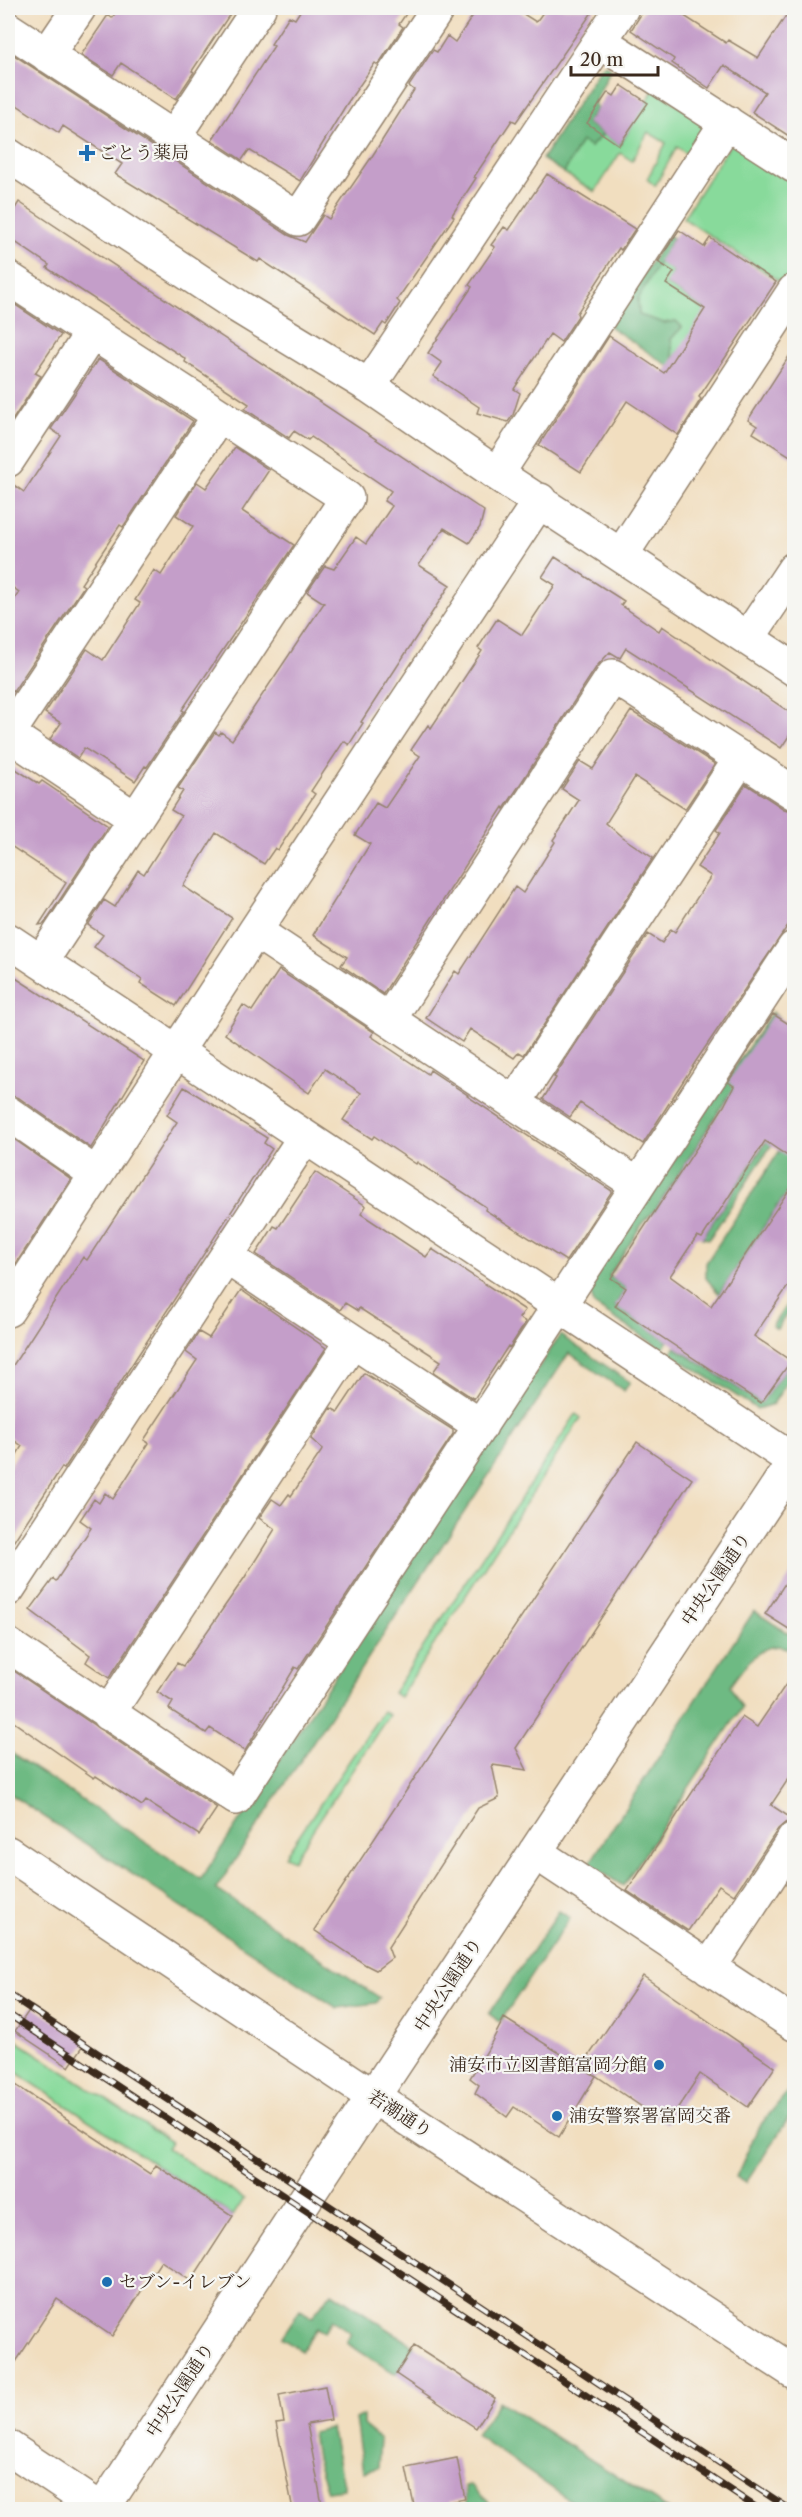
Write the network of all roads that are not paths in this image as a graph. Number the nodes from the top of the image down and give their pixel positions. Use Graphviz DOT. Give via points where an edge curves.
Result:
graph roads {
  1 [pos="79,8"];
  2 [pos="260,8"];
  3 [pos="438,8"];
  4 [pos="622,8"];
  5 [pos="8,29"];
  6 [pos="600,41"];
  7 [pos="47,55"];
  8 [pos="727,122"];
  9 [pos="173,138"];
  10 [pos="8,155"];
  11 [pos="795,166"];
  12 [pos="8,278"];
  13 [pos="795,291"];
  14 [pos="91,334"];
  15 [pos="369,386"];
  16 [pos="219,416"];
  17 [pos="8,460"];
  18 [pos="497,474"];
  19 [pos="540,500"];
  20 [pos="622,554"];
  21 [pos="795,569"];
  22 [pos="748,638"];
  23 [pos="795,669"];
  24 [pos="8,734"];
  25 [pos="741,758"];
  26 [pos="795,793"];
  27 [pos="136,819"];
  28 [pos="255,931"];
  29 [pos="8,940"];
  30 [pos="795,948"];
  31 [pos="41,962"];
  32 [pos="390,1018"];
  33 [pos="176,1052"];
  34 [pos="515,1102"];
  35 [pos="8,1113"];
  36 [pos="304,1138"];
  37 [pos="96,1174"];
  38 [pos="638,1185"];
  39 [pos="226,1257"];
  40 [pos="560,1305"];
  41 [pos="8,1310"];
  42 [pos="352,1342"];
  43 [pos="481,1426"];
  44 [pos="794,1461"];
  45 [pos="8,1589"];
  46 [pos="8,1645"];
  47 [pos="108,1714"];
  48 [pos="795,1839"];
  49 [pos="535,1852"];
  50 [pos="8,1853"];
  51 [pos="709,1968"];
  52 [pos="795,2024"];
  53 [pos="374,2097"];
  54 [pos="795,2372"];
  55 [pos="8,2447"];
  56 [pos="102,2510"];
  1 -- 7 [label="street"];
  2 -- 9 [label="street"];
  3 -- 9 [label="street" via="298,219"];
  4 -- 6 [label="street"];
  5 -- 7 [label="street"];
  6 -- 8 [label="street"];
  6 -- 15 [label="street"];
  7 -- 9 [label="street"];
  8 -- 11 [label="street"];
  8 -- 18 [label="street"];
  10 -- 15 [label="street" via="239,307"];
  12 -- 14 [label="street"];
  13 -- 20 [label="street"];
  14 -- 16 [label="street"];
  14 -- 17 [label="street"];
  15 -- 18 [label="street"];
  16 -- 24 [label="street"];
  16 -- 27 [label="street" via="347,498"];
  18 -- 19 [label="street"];
  19 -- 20 [label="street"];
  19 -- 28 [label="street"];
  20 -- 22 [label="street"];
  21 -- 22 [label="street"];
  22 -- 23 [label="street"];
  24 -- 27 [label="street"];
  25 -- 26 [label="street"];
  25 -- 32 [label="street" via="613,676"];
  25 -- 34 [label="street"];
  27 -- 31 [label="street"];
  28 -- 32 [label="street"];
  28 -- 33 [label="street"];
  29 -- 31 [label="street"];
  30 -- 38 [label="street"];
  31 -- 33 [label="street"];
  32 -- 34 [label="street"];
  33 -- 36 [label="street"];
  33 -- 37 [label="street"];
  34 -- 38 [label="street"];
  35 -- 37 [label="street"];
  36 -- 39 [label="street"];
  36 -- 40 [label="street"];
  37 -- 41 [label="street"];
  38 -- 40 [label="street"];
  39 -- 42 [label="street"];
  39 -- 45 [label="street"];
  40 -- 43 [label="street"];
  40 -- 44 [label="street"];
  42 -- 43 [label="street"];
  42 -- 47 [label="street"];
  43 -- 47 [label="street" via="236,1798"];
  44 -- 49 [label="street, 中央公園通り"];
  46 -- 47 [label="street"];
  48 -- 51 [label="street"];
  49 -- 51 [label="street"];
  49 -- 53 [label="street, 中央公園通り"];
  50 -- 53 [label="street, 若潮通り"];
  51 -- 52 [label="street"];
  53 -- 54 [label="street, 若潮通り"];
  53 -- 56 [label="street, 中央公園通り"];
  55 -- 56 [label="street"];
}
